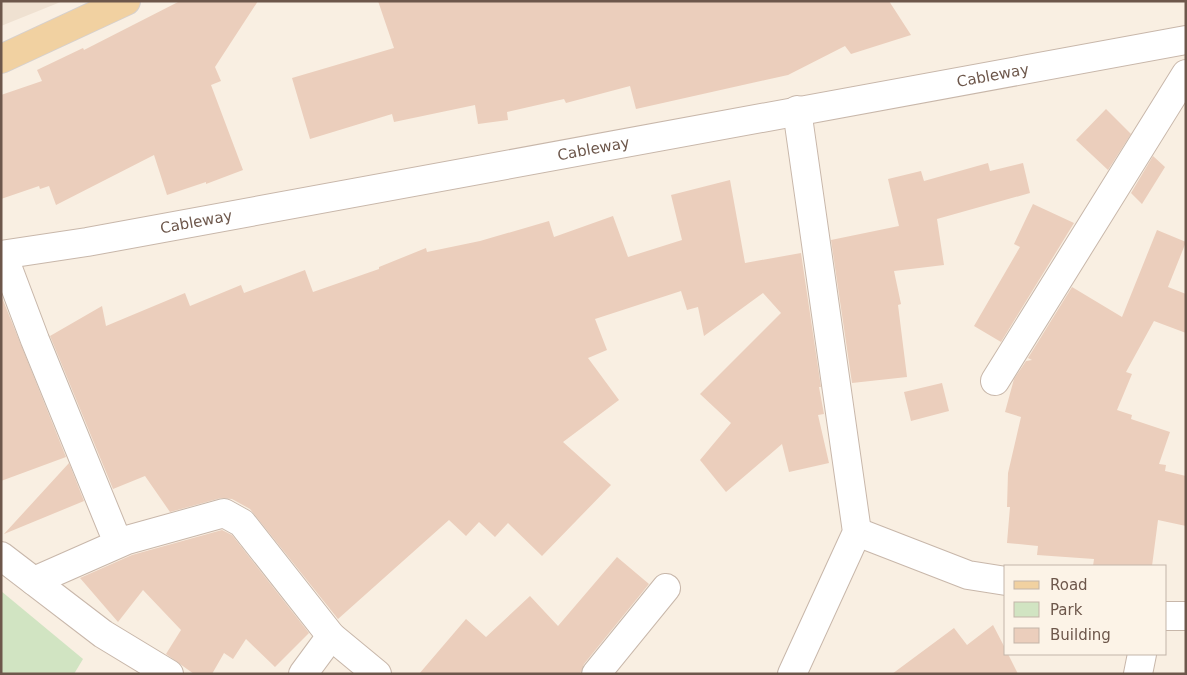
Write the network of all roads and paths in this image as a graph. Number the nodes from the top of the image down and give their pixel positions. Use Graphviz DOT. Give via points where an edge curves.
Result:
graph roads {
  1 [pos="126,1"];
  2 [pos="1186,40"];
  3 [pos="1,59"];
  4 [pos="1186,74"];
  5 [pos="797,110"];
  6 [pos="2,255"];
  7 [pos="994,381"];
  8 [pos="857,532"];
  9 [pos="118,543"];
  10 [pos="1,556"];
  11 [pos="34,581"];
  12 [pos="1004,581"];
  13 [pos="666,588"];
  14 [pos="1167,616"];
  15 [pos="1186,616"];
  16 [pos="331,636"];
  17 [pos="1142,655"];
  18 [pos="169,674"];
  19 [pos="303,674"];
  20 [pos="377,674"];
  21 [pos="596,674"];
  22 [pos="792,674"];
  23 [pos="1138,674"];
  1 -- 3 [label="main road"];
  2 -- 5 [label="street, Cableway"];
  4 -- 7 [label="street"];
  5 -- 6 [label="street, Cableway"];
  5 -- 8 [label="street"];
  6 -- 9 [label="street"];
  8 -- 12 [label="street" via="968,575"];
  8 -- 22 [label="street"];
  9 -- 11 [label="street"];
  9 -- 16 [label="street" via="224,513 242,523"];
  10 -- 11 [label="street"];
  11 -- 18 [label="street" via="103,634"];
  13 -- 21 [label="street"];
  14 -- 15 [label="street"];
  16 -- 19 [label="street"];
  16 -- 20 [label="street"];
  17 -- 23 [label="street"];
}
